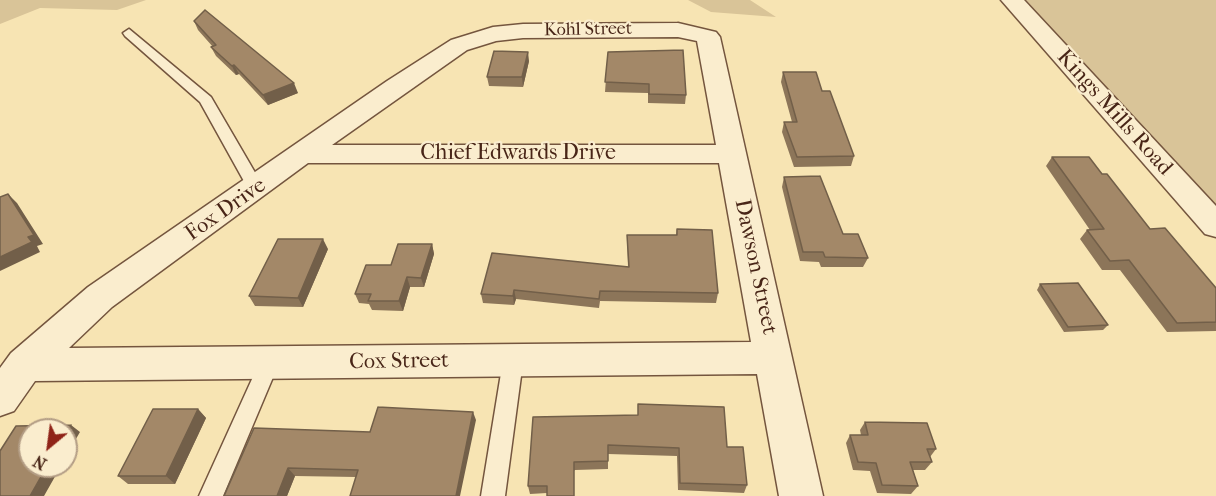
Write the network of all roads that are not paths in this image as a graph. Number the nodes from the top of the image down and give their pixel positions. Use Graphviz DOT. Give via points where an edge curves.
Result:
graph roads {
  1 [pos="1012,0"];
  2 [pos="129,33"];
  3 [pos="708,37"];
  4 [pos="469,41"];
  5 [pos="304,154"];
  6 [pos="732,154"];
  7 [pos="256,188"];
  8 [pos="1216,226"];
  9 [pos="773,358"];
  10 [pos="513,361"];
  11 [pos="269,363"];
  12 [pos="25,365"];
  13 [pos="0,398"];
  14 [pos="211,496"];
  15 [pos="493,496"];
  16 [pos="801,496"];
  1 -- 8 [label="street, Kings Mills Road"];
  2 -- 7 [label="lane" via="206,100"];
  3 -- 4 [label="street, Kohl Street" via="678,30 605,28 523,31"];
  3 -- 6 [label="street, Dawson Street"];
  4 -- 5 [label="street, Fox Drive" via="396,86"];
  5 -- 6 [label="street, Chief Edwards Drive"];
  5 -- 7 [label="street, Fox Drive"];
  6 -- 9 [label="street, Dawson Street"];
  7 -- 12 [label="street, Fox Drive" via="100,297"];
  9 -- 10 [label="street, Cox Street"];
  9 -- 16 [label="street, Dawson Street"];
  10 -- 11 [label="street, Cox Street"];
  10 -- 15 [label="lane"];
  11 -- 12 [label="street, Cox Street"];
  11 -- 14 [label="lane"];
  12 -- 13 [label="street, Fox Drive"];
}
